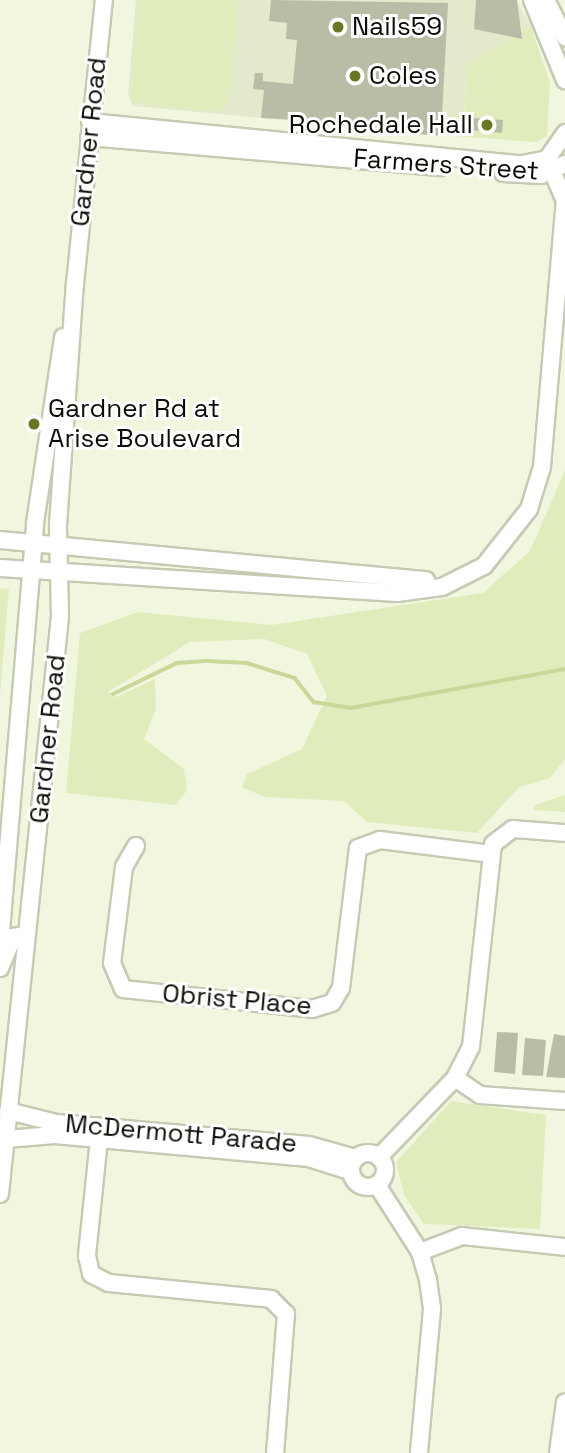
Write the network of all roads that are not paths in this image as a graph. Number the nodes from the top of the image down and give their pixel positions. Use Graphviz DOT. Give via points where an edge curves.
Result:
graph roads {
  1 [pos="104,0"];
  2 [pos="532,0"];
  3 [pos="546,0"];
  4 [pos="565,37"];
  5 [pos="565,80"];
  6 [pos="90,130"];
  7 [pos="565,133"];
  8 [pos="555,165"];
  9 [pos="75,284"];
  10 [pos="0,540"];
  11 [pos="33,542"];
  12 [pos="57,545"];
  13 [pos="0,568"];
  14 [pos="30,572"];
  15 [pos="58,575"];
  16 [pos="288,576"];
  17 [pos="565,833"];
  18 [pos="136,846"];
  19 [pos="491,854"];
  20 [pos="25,936"];
  21 [pos="0,943"];
  22 [pos="0,968"];
  23 [pos="455,1078"];
  24 [pos="565,1101"];
  25 [pos="8,1111"];
  26 [pos="5,1139"];
  27 [pos="99,1139"];
  28 [pos="379,1157"];
  29 [pos="352,1164"];
  30 [pos="377,1185"];
  31 [pos="0,1194"];
  32 [pos="565,1247"];
  33 [pos="420,1252"];
  34 [pos="565,1402"];
  35 [pos="275,1453"];
  36 [pos="419,1453"];
  37 [pos="558,1453"];
  1 -- 6 [label="street, Gardner Road"];
  2 -- 5 [label="street"];
  3 -- 4 [label="street"];
  6 -- 8 [label="street, Farmers Street" via="445,162"];
  6 -- 9 [label="street, Gardner Road"];
  7 -- 8 [label="street"];
  8 -- 16 [label="street" via="565,201 546,419 529,509 501,551 442,587 397,593"];
  9 -- 11 [label="street, Gardner Road" via="49,404"];
  9 -- 12 [label="street, Gardner Road"];
  10 -- 11 [label="street"];
  11 -- 12 [label="street"];
  11 -- 14 [label="street, Gardner Road"];
  12 -- 15 [label="street, Gardner Road"];
  12 -- 16 [label="street"];
  13 -- 14 [label="street"];
  14 -- 15 [label="street"];
  14 -- 21 [label="street, Gardner Road"];
  15 -- 16 [label="street"];
  15 -- 20 [label="street, Gardner Road" via="59,629"];
  17 -- 19 [label="street" via="513,829 498,836"];
  18 -- 19 [label="street, Obrist Place" via="124,867 112,963 123,989 312,1009 338,998 358,848 380,841"];
  19 -- 23 [label="street" via="476,1030"];
  20 -- 22 [label="street" via="13,937"];
  20 -- 25 [label="street, Gardner Road"];
  23 -- 24 [label="street" via="480,1095"];
  23 -- 28 [label="street"];
  25 -- 26 [label="street, Gardner Road"];
  25 -- 29 [label="street, McDermott Parade" via="57,1123 309,1145"];
  26 -- 27 [label="street, McDermott Parade"];
  26 -- 31 [label="street, Gardner Road"];
  27 -- 29 [label="street, McDermott Parade"];
  27 -- 35 [label="street" via="87,1256 91,1274 109,1283 271,1299 286,1314"];
  28 -- 29 [label="street" via="366,1152"];
  28 -- 30 [label="street" via="385,1173"];
  29 -- 30 [label="street" via="360,1186"];
  30 -- 33 [label="street"];
  32 -- 33 [label="street" via="462,1236"];
  33 -- 36 [label="street" via="432,1309"];
  34 -- 37 [label="street"];
}
